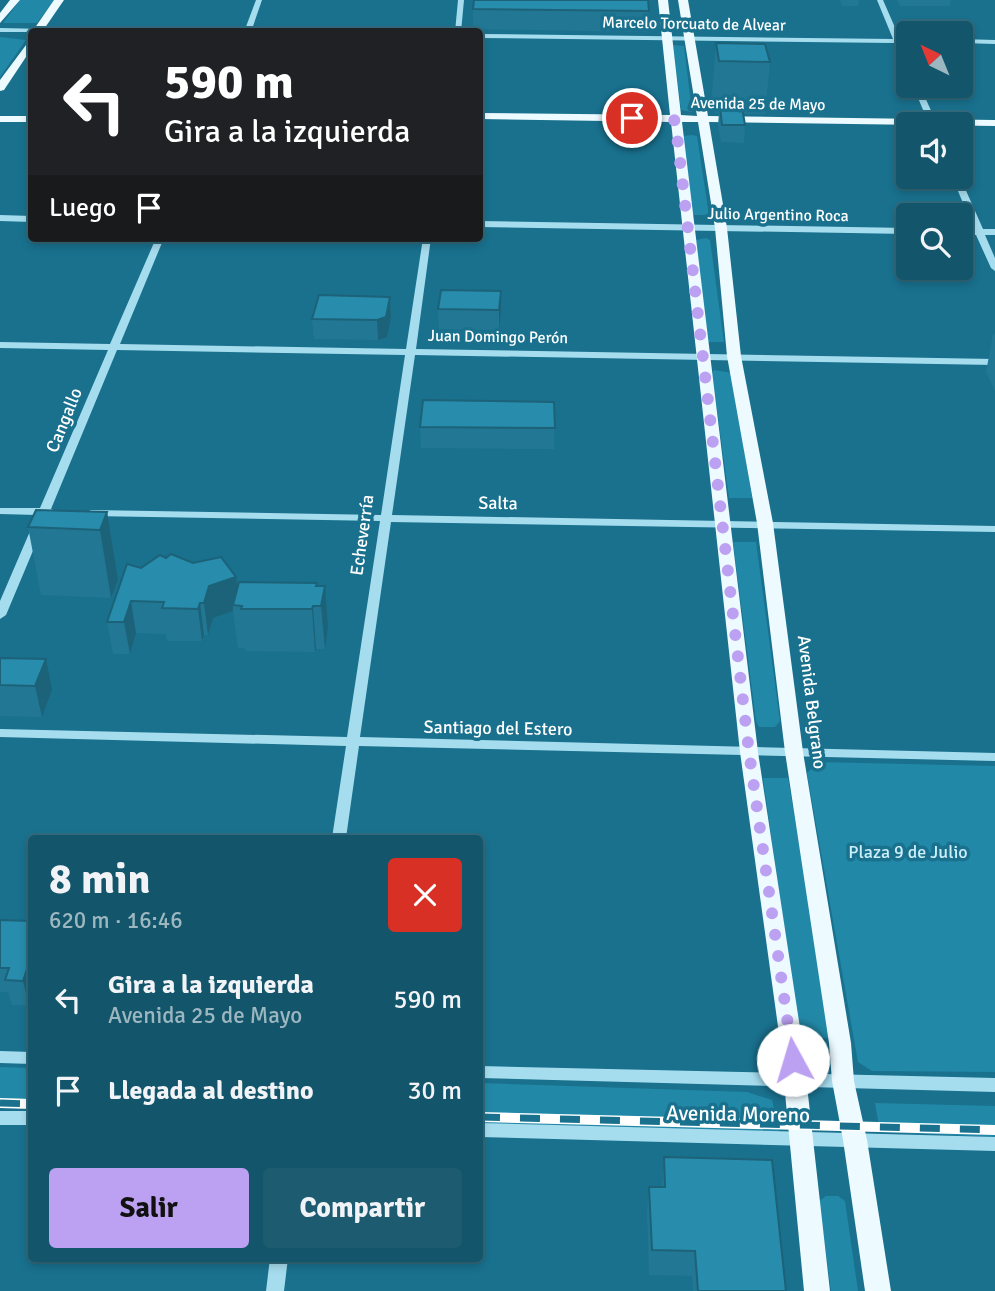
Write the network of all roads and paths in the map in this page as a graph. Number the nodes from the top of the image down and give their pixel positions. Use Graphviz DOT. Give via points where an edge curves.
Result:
graph roads {
  1 [pos="15,0"];
  2 [pos="59,0"];
  3 [pos="259,0"];
  4 [pos="461,0"];
  5 [pos="663,0"];
  6 [pos="683,0"];
  7 [pos="880,0"];
  8 [pos="0,20"];
  9 [pos="39,28"];
  10 [pos="248,28"];
  11 [pos="458,28"];
  12 [pos="0,30"];
  13 [pos="28,31"];
  14 [pos="483,36"];
  15 [pos="896,36"];
  16 [pos="668,38"];
  17 [pos="688,38"];
  18 [pos="896,41"];
  19 [pos="973,41"];
  20 [pos="995,42"];
  21 [pos="28,46"];
  22 [pos="0,88"];
  23 [pos="0,110"];
  24 [pos="28,111"];
  25 [pos="483,116"];
  26 [pos="0,119"];
  27 [pos="28,119"];
  28 [pos="675,123"];
  29 [pos="701,123"];
  30 [pos="896,123"];
  31 [pos="973,123"];
  32 [pos="995,123"];
  33 [pos="483,124"];
  34 [pos="896,129"];
  35 [pos="973,130"];
  36 [pos="995,130"];
  37 [pos="961,189"];
  38 [pos="0,218"];
  39 [pos="28,219"];
  40 [pos="483,224"];
  41 [pos="687,228"];
  42 [pos="721,228"];
  43 [pos="896,231"];
  44 [pos="973,232"];
  45 [pos="979,232"];
  46 [pos="995,232"];
  47 [pos="158,242"];
  48 [pos="426,242"];
  49 [pos="995,268"];
  50 [pos="0,345"];
  51 [pos="113,346"];
  52 [pos="409,352"];
  53 [pos="702,355"];
  54 [pos="734,356"];
  55 [pos="995,362"];
  56 [pos="0,511"];
  57 [pos="45,512"];
  58 [pos="386,519"];
  59 [pos="722,522"];
  60 [pos="765,523"];
  61 [pos="995,528"];
  62 [pos="0,615"];
  63 [pos="0,733"];
  64 [pos="352,742"];
  65 [pos="749,752"];
  66 [pos="794,752"];
  67 [pos="995,757"];
  68 [pos="339,835"];
  69 [pos="0,1057"];
  70 [pos="28,1058"];
  71 [pos="483,1072"];
  72 [pos="795,1079"];
  73 [pos="843,1081"];
  74 [pos="995,1085"];
  75 [pos="0,1118"];
  76 [pos="28,1118"];
  77 [pos="483,1130"];
  78 [pos="802,1139"];
  79 [pos="855,1140"];
  80 [pos="995,1144"];
  81 [pos="279,1262"];
  82 [pos="275,1291"];
  83 [pos="817,1291"];
  84 [pos="878,1291"];
  1 -- 8 [label="main road"];
  2 -- 9 [label="main road"];
  3 -- 10 [label="street"];
  4 -- 11 [label="street"];
  5 -- 16 [label="main road"];
  6 -- 17 [label="main road, Avenida Belgrano"];
  7 -- 15 [label="street"];
  12 -- 13 [label="street"];
  14 -- 16 [label="street, Marcelo Torcuato de Alvear"];
  16 -- 17 [label="street, Marcelo Torcuato de Alvear"];
  16 -- 28 [label="main road"];
  17 -- 18 [label="street, Marcelo Torcuato de Alvear"];
  17 -- 29 [label="main road, Avenida Belgrano"];
  19 -- 20 [label="street"];
  21 -- 22 [label="main road"];
  23 -- 24 [label="main road"];
  25 -- 28 [label="main road, Avenida 25 de Mayo"];
  26 -- 27 [label="main road"];
  28 -- 29 [label="main road, Avenida 25 de Mayo"];
  28 -- 33 [label="main road, Avenida 25 de Mayo"];
  28 -- 41 [label="main road"];
  29 -- 30 [label="main road, Avenida 25 de Mayo"];
  29 -- 34 [label="main road, Avenida 25 de Mayo"];
  29 -- 42 [label="main road, Avenida Belgrano"];
  31 -- 32 [label="main road, Avenida 25 de Mayo"];
  35 -- 36 [label="main road"];
  37 -- 45 [label="street"];
  38 -- 39 [label="street"];
  40 -- 41 [label="street, Julio Argentino Roca"];
  41 -- 42 [label="street, Julio Argentino Roca"];
  41 -- 53 [label="main road"];
  42 -- 43 [label="street, Julio Argentino Roca"];
  42 -- 54 [label="main road, Avenida Belgrano"];
  44 -- 45 [label="street"];
  45 -- 46 [label="street"];
  45 -- 49 [label="street"];
  47 -- 51 [label="street, Cangallo"];
  48 -- 52 [label="street, Echeverría"];
  50 -- 51 [label="street, Juan Domingo Perón"];
  51 -- 52 [label="street, Juan Domingo Perón"];
  51 -- 57 [label="street, Cangallo"];
  52 -- 53 [label="street, Juan Domingo Perón"];
  52 -- 58 [label="street, Echeverría"];
  53 -- 54 [label="street, Juan Domingo Perón"];
  53 -- 59 [label="main road"];
  54 -- 55 [label="street, Juan Domingo Perón"];
  54 -- 60 [label="main road, Avenida Belgrano"];
  56 -- 57 [label="street, Salta"];
  57 -- 58 [label="street, Salta"];
  57 -- 62 [label="street, Cangallo"];
  58 -- 59 [label="street, Salta"];
  58 -- 64 [label="street, Echeverría"];
  59 -- 60 [label="street, Salta"];
  59 -- 65 [label="main road"];
  60 -- 61 [label="street, Salta"];
  60 -- 66 [label="main road, Avenida Belgrano"];
  63 -- 64 [label="street, Santiago del Estero"];
  64 -- 65 [label="street, Santiago del Estero"];
  64 -- 68 [label="street, Echeverría"];
  65 -- 66 [label="street, Santiago del Estero"];
  65 -- 72 [label="main road"];
  66 -- 67 [label="street, Santiago del Estero"];
  66 -- 73 [label="main road, Avenida Belgrano"];
  69 -- 70 [label="street"];
  71 -- 72 [label="street, Avenida Moreno"];
  72 -- 73 [label="street, Avenida Moreno"];
  72 -- 78 [label="main road"];
  73 -- 74 [label="street, Avenida Moreno"];
  73 -- 79 [label="main road, Avenida Belgrano"];
  75 -- 76 [label="street"];
  77 -- 78 [label="street, Avenida Moreno"];
  78 -- 79 [label="street, Avenida Moreno"];
  78 -- 83 [label="main road"];
  79 -- 80 [label="street, Avenida Moreno"];
  79 -- 84 [label="main road, Avenida Belgrano"];
  81 -- 82 [label="street"];
}
